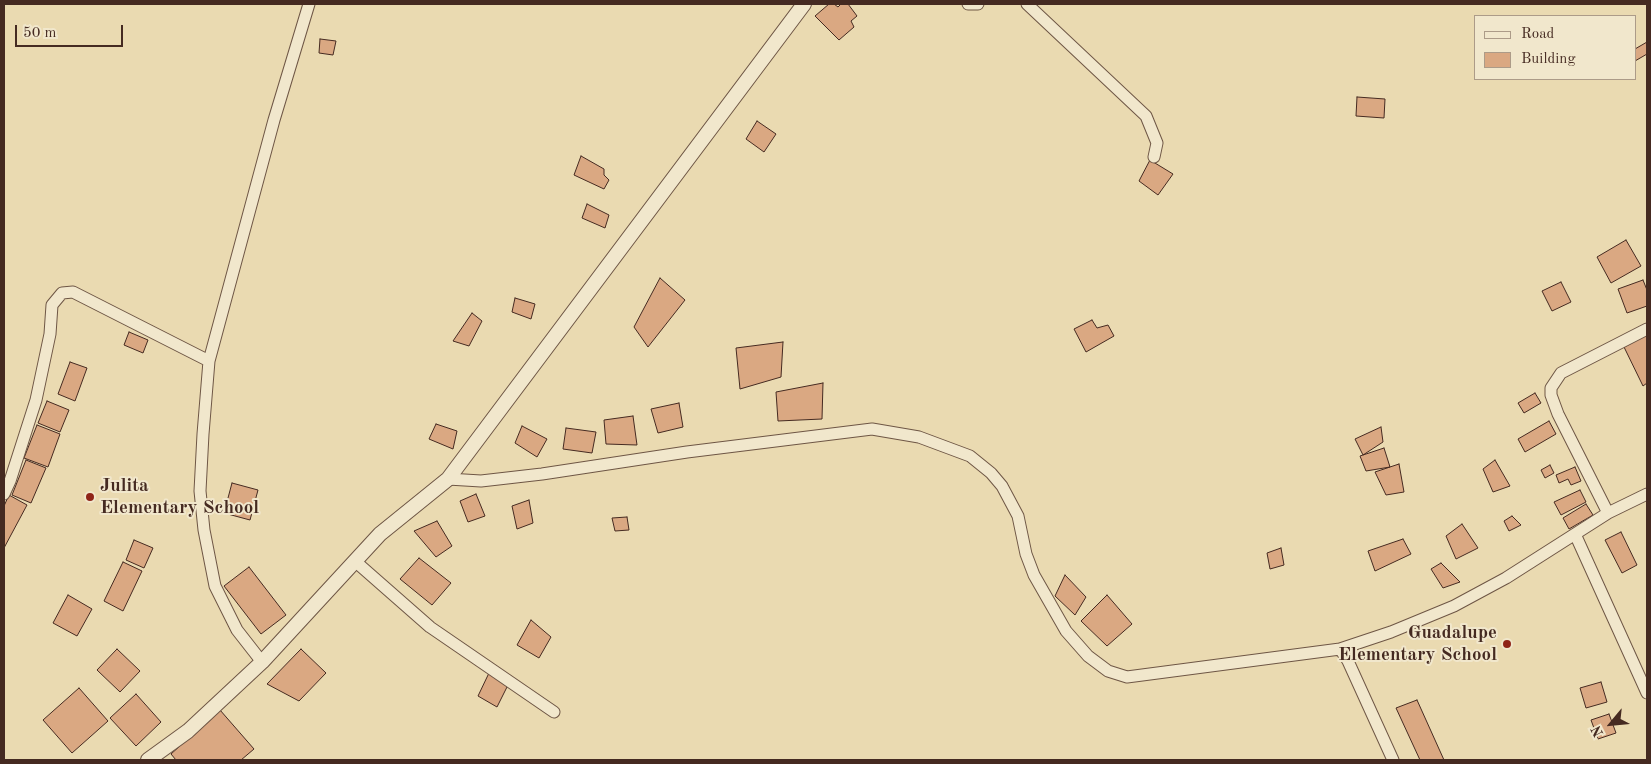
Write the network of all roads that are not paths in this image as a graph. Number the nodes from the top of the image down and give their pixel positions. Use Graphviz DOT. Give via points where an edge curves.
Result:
graph roads {
  1 [pos="309,4"];
  2 [pos="804,4"];
  3 [pos="968,4"];
  4 [pos="978,4"];
  5 [pos="1027,4"];
  6 [pos="1154,157"];
  7 [pos="1647,329"];
  8 [pos="209,361"];
  9 [pos="448,479"];
  10 [pos="4,494"];
  11 [pos="1647,494"];
  12 [pos="1608,513"];
  13 [pos="1575,534"];
  14 [pos="356,562"];
  15 [pos="1340,648"];
  16 [pos="262,662"];
  17 [pos="1647,693"];
  18 [pos="554,712"];
  19 [pos="148,760"];
  20 [pos="1393,760"];
  1 -- 8 [label="street"];
  2 -- 9 [label="street"];
  3 -- 4 [label="street"];
  5 -- 6 [label="street" via="1146,116 1157,143"];
  7 -- 12 [label="street" via="1562,374 1551,388 1558,414"];
  8 -- 10 [label="street" via="73,292 62,293 52,305 50,334 36,400"];
  8 -- 16 [label="street" via="200,491 204,530 215,586 222,604"];
  9 -- 14 [label="street" via="380,534"];
  9 -- 15 [label="street" via="481,481 872,429 894,431 970,456 991,474 1002,486 1018,516 1026,554 1054,613 1088,656 1120,677"];
  11 -- 12 [label="street"];
  12 -- 13 [label="street"];
  13 -- 15 [label="street" via="1506,578 1454,606"];
  13 -- 17 [label="street"];
  14 -- 16 [label="street"];
  14 -- 18 [label="street" via="430,627"];
  15 -- 20 [label="street"];
  16 -- 19 [label="street" via="188,731"];
}
